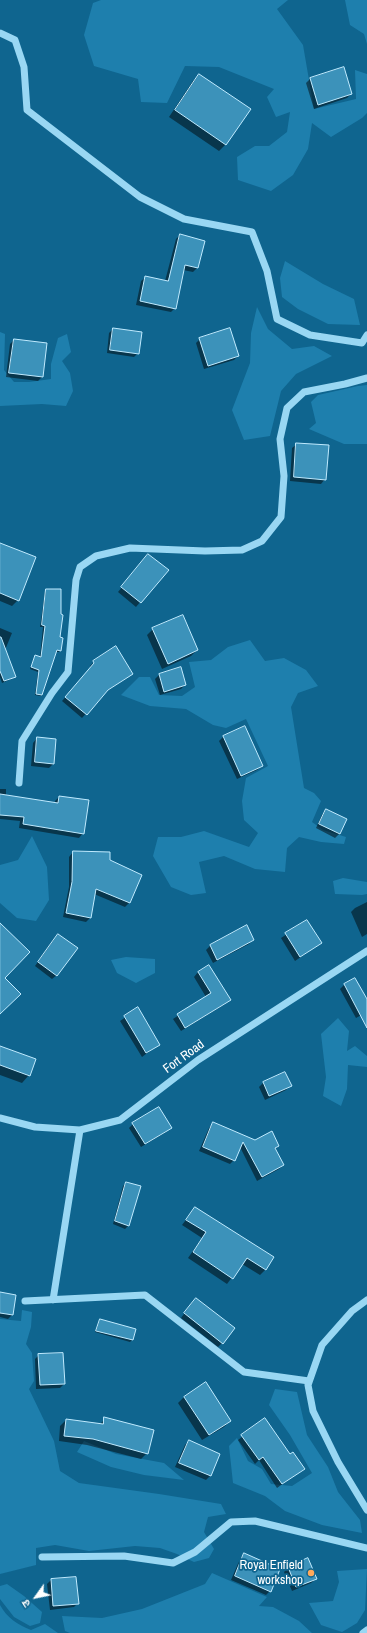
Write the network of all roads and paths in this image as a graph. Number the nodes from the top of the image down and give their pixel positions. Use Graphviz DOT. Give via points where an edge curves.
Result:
graph roads {
  1 [pos="0,33"];
  2 [pos="367,336"];
  3 [pos="367,378"];
  4 [pos="20,783"];
  5 [pos="367,951"];
  6 [pos="0,1118"];
  7 [pos="80,1130"];
  8 [pos="53,1300"];
  9 [pos="367,1300"];
  10 [pos="26,1301"];
  11 [pos="309,1381"];
  12 [pos="367,1510"];
  13 [pos="367,1548"];
  14 [pos="42,1557"];
  15 [pos="367,1630"];
  16 [pos="363,1633"];
  1 -- 2 [label="street" via="15,40 18,47 24,67 27,110 140,197 184,219 252,232 268,271 277,319 310,335 362,342"];
  3 -- 4 [label="street" via="304,392 287,408 280,439 284,476 281,517 262,540 242,550 130,548 96,556 80,567 76,580 68,672 22,741"];
  5 -- 7 [label="street, Fort Road" via="198,1060 120,1120"];
  6 -- 7 [label="street, Fort Road" via="35,1127"];
  7 -- 8 [label="street"];
  8 -- 10 [label="street"];
  8 -- 11 [label="street" via="145,1295 244,1372"];
  9 -- 11 [label="street" via="352,1311 322,1344"];
  11 -- 12 [label="street" via="313,1411 338,1462"];
  13 -- 14 [label="street" via="255,1521 231,1522 195,1552 173,1562 124,1556"];
  15 -- 16 [label="street"];
}
